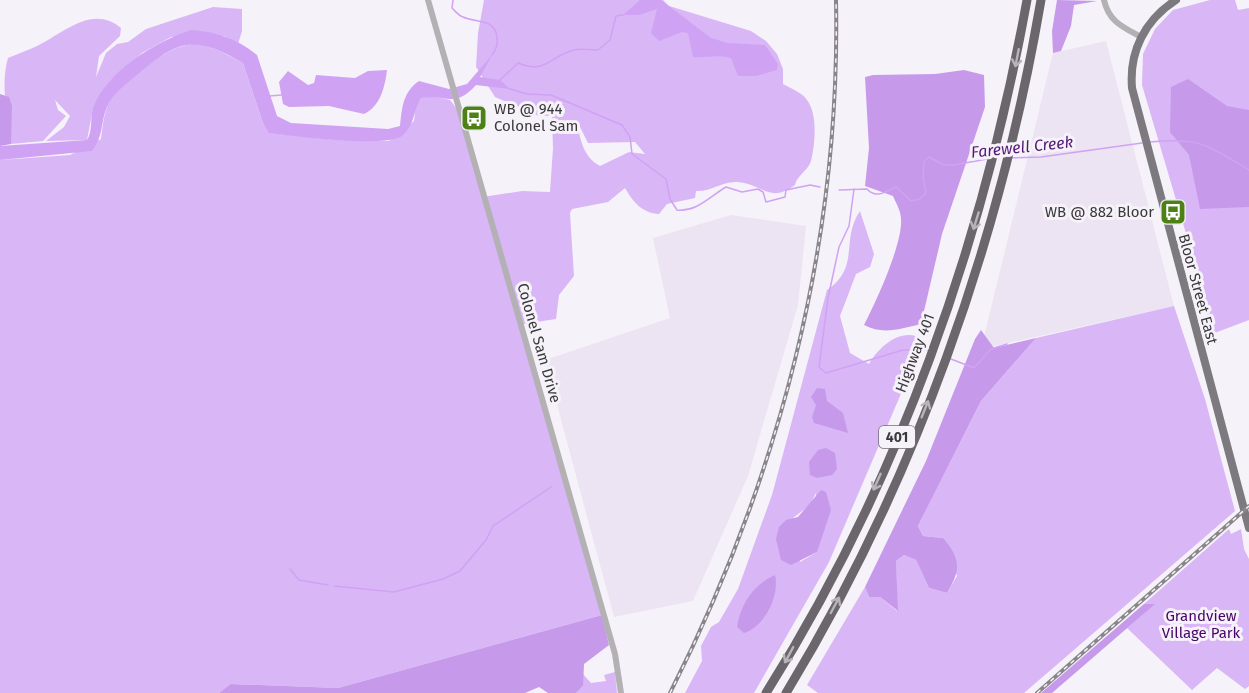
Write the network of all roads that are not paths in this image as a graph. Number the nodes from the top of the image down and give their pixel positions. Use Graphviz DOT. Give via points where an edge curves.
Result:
graph roads {
  1 [pos="428,0"];
  2 [pos="1027,0"];
  3 [pos="1041,0"];
  4 [pos="1104,0"];
  5 [pos="1176,0"];
  6 [pos="1141,37"];
  7 [pos="1249,528"];
  8 [pos="621,693"];
  9 [pos="766,693"];
  10 [pos="786,693"];
  1 -- 8 [label="street, Colonel Sam Drive" via="615,654"];
  2 -- 9 [label="highway, Highway 401 / 401, one-way" via="992,165 953,293 905,420 843,554"];
  10 -- 3 [label="highway, Highway 401 / 401, one-way" via="865,549 909,450 970,287 1011,144"];
  4 -- 6 [label="street" via="1114,22"];
  5 -- 6 [label="main road, Bloor Street East" via="1153,18"];
  6 -- 7 [label="main road, Bloor Street East" via="1133,57 1131,79 1142,131"];
}
